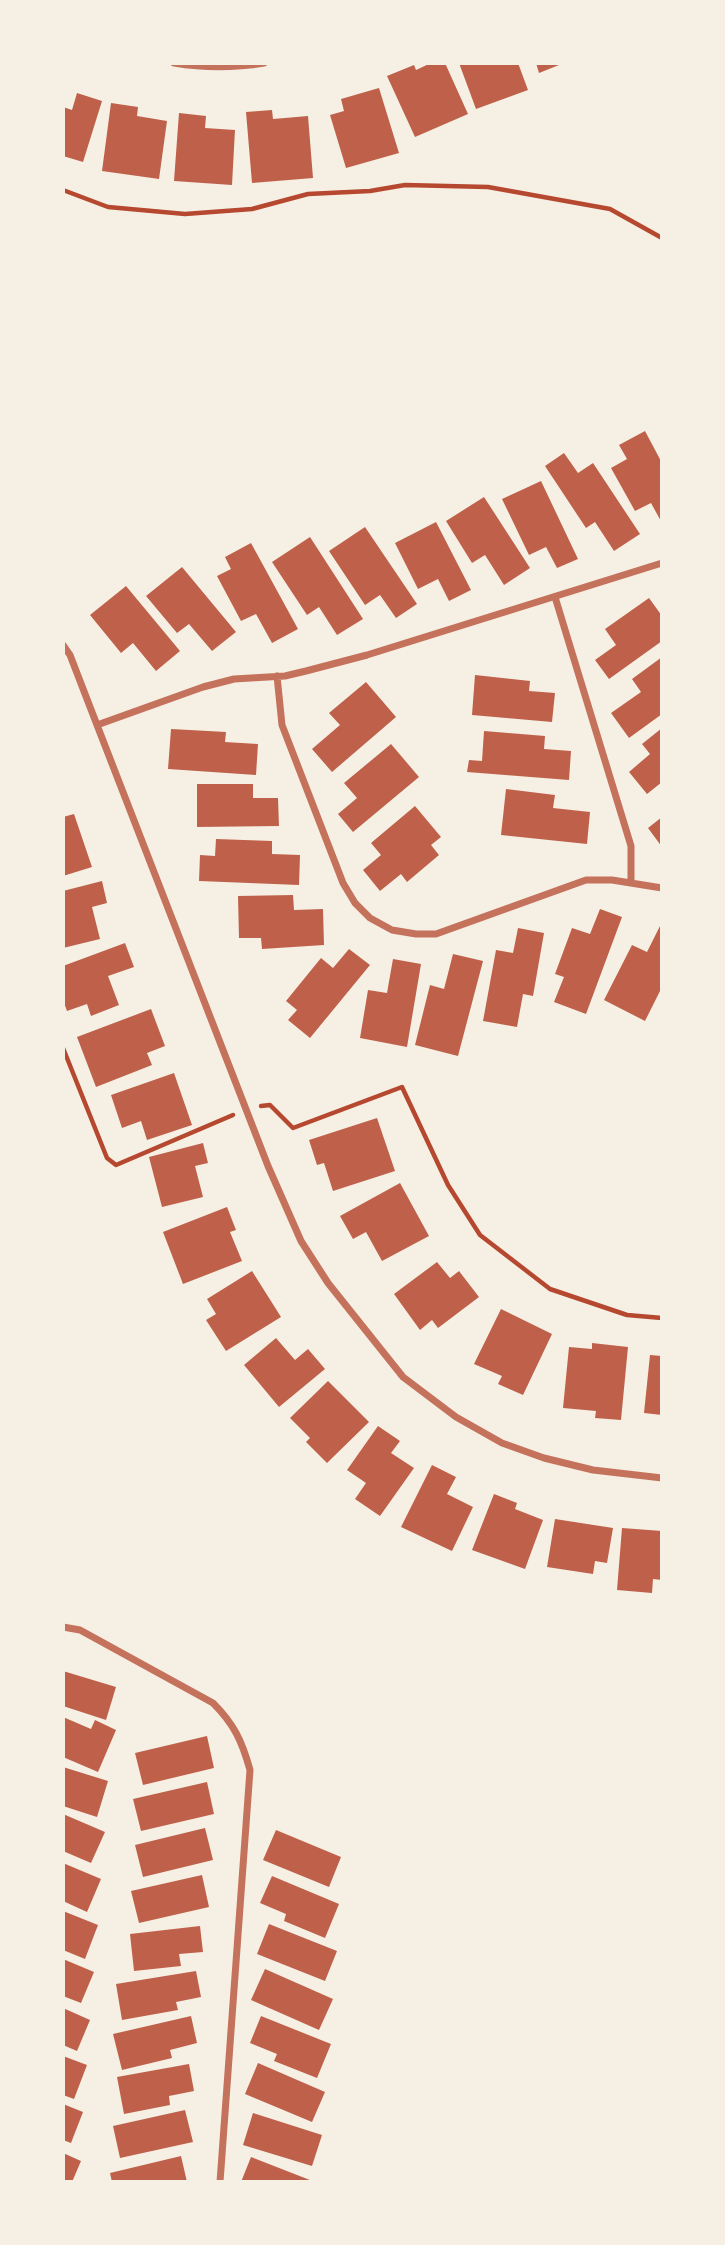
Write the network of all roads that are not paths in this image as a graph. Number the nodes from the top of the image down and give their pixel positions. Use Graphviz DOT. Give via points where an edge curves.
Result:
graph roads {
  1 [pos="174,63"];
  2 [pos="264,63"];
  3 [pos="662,563"];
  4 [pos="555,597"];
  5 [pos="63,645"];
  6 [pos="277,676"];
  7 [pos="97,725"];
  8 [pos="631,883"];
  9 [pos="662,888"];
  10 [pos="662,1478"];
  11 [pos="63,1628"];
  12 [pos="220,2182"];
  1 -- 2 [label="street"];
  3 -- 4 [label="street"];
  4 -- 6 [label="street" via="367,655"];
  4 -- 8 [label="street" via="631,846"];
  5 -- 7 [label="street"];
  6 -- 7 [label="street" via="203,687"];
  6 -- 8 [label="street" via="282,725 301,777 343,884 370,918 392,930 436,934 586,880"];
  7 -- 10 [label="street" via="246,1109 301,1241 328,1283 403,1377 456,1417 502,1443 544,1458 593,1470"];
  8 -- 9 [label="street"];
  11 -- 12 [label="street" via="80,1630 213,1703 229,1719 243,1745 250,1770"];
}
